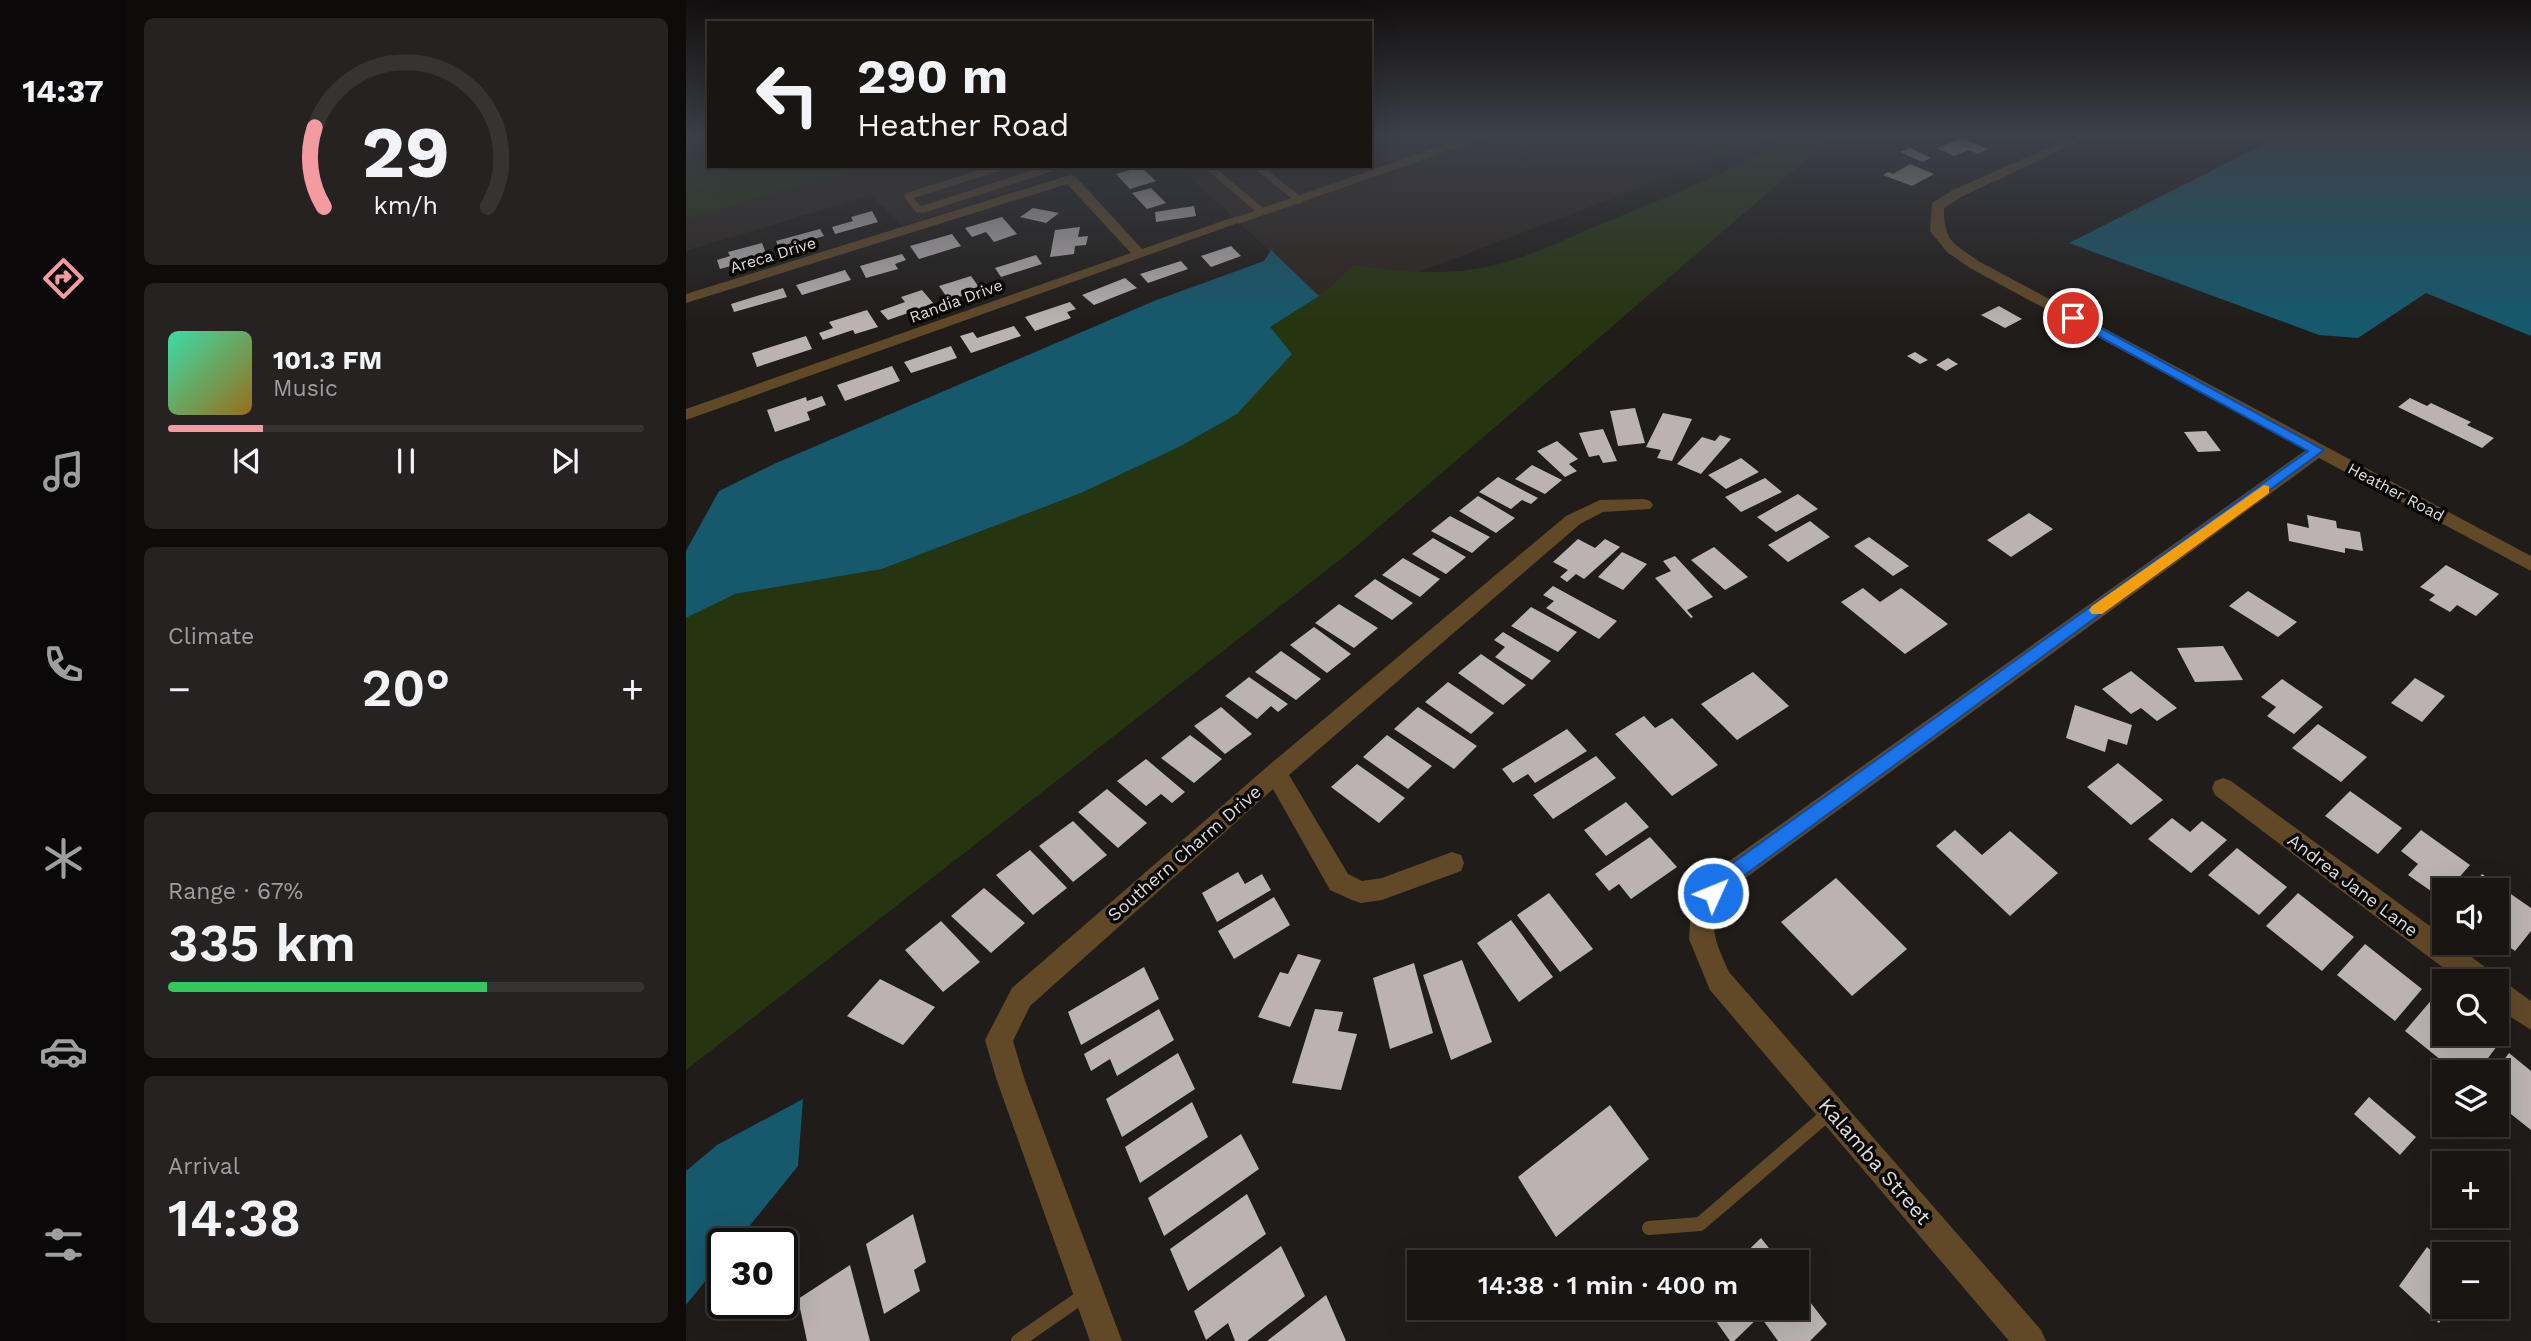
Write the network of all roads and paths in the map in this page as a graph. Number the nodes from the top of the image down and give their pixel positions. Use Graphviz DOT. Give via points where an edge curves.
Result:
graph roads {
  1 [pos="908,197"];
  2 [pos="963,197"];
  3 [pos="1014,197"];
  4 [pos="1086,197"];
  5 [pos="1244,197"];
  6 [pos="1295,197"];
  7 [pos="1309,197"];
  8 [pos="1952,197"];
  9 [pos="1299,200"];
  10 [pos="1262,212"];
  11 [pos="1238,220"];
  12 [pos="1139,254"];
  13 [pos="686,299"];
  14 [pos="686,415"];
  15 [pos="2318,450"];
  16 [pos="1644,505"];
  17 [pos="2531,564"];
  18 [pos="1276,773"];
  19 [pos="2223,788"];
  20 [pos="1452,863"];
  21 [pos="2467,969"];
  22 [pos="2509,1001"];
  23 [pos="2531,1017"];
  24 [pos="1831,1111"];
  25 [pos="1649,1228"];
  26 [pos="1088,1292"];
  27 [pos="1018,1341"];
  28 [pos="1106,1341"];
  29 [pos="2030,1341"];
  1 -- 2 [label="lane" via="918,209"];
  3 -- 13 [label="street, Areca Drive"];
  4 -- 12 [label="street"];
  5 -- 10 [label="lane"];
  6 -- 9 [label="lane"];
  7 -- 9 [label="lane"];
  8 -- 15 [label="street, Heather Road" via="1937,206 1937,230 1952,249 1975,265"];
  9 -- 10 [label="lane"];
  10 -- 11 [label="lane"];
  11 -- 12 [label="street, Randia Drive"];
  12 -- 14 [label="street, Randia Drive"];
  15 -- 17 [label="street, Heather Road"];
  15 -- 24 [label="street, Kalamba Street" via="1723,880 1703,907 1702,939 1719,981"];
  16 -- 18 [label="street, Southern Charm Drive" via="1600,506 1573,520"];
  18 -- 20 [label="street" via="1339,882 1361,892 1382,889"];
  18 -- 26 [label="street, Southern Charm Drive" via="1021,997 999,1040"];
  19 -- 21 [label="street, Andrea Jane Lane"];
  22 -- 23 [label="street"];
  24 -- 25 [label="lane" via="1700,1224"];
  24 -- 29 [label="street, Kalamba Street"];
  26 -- 27 [label="lane"];
  26 -- 28 [label="street, Southern Charm Drive"];
}
